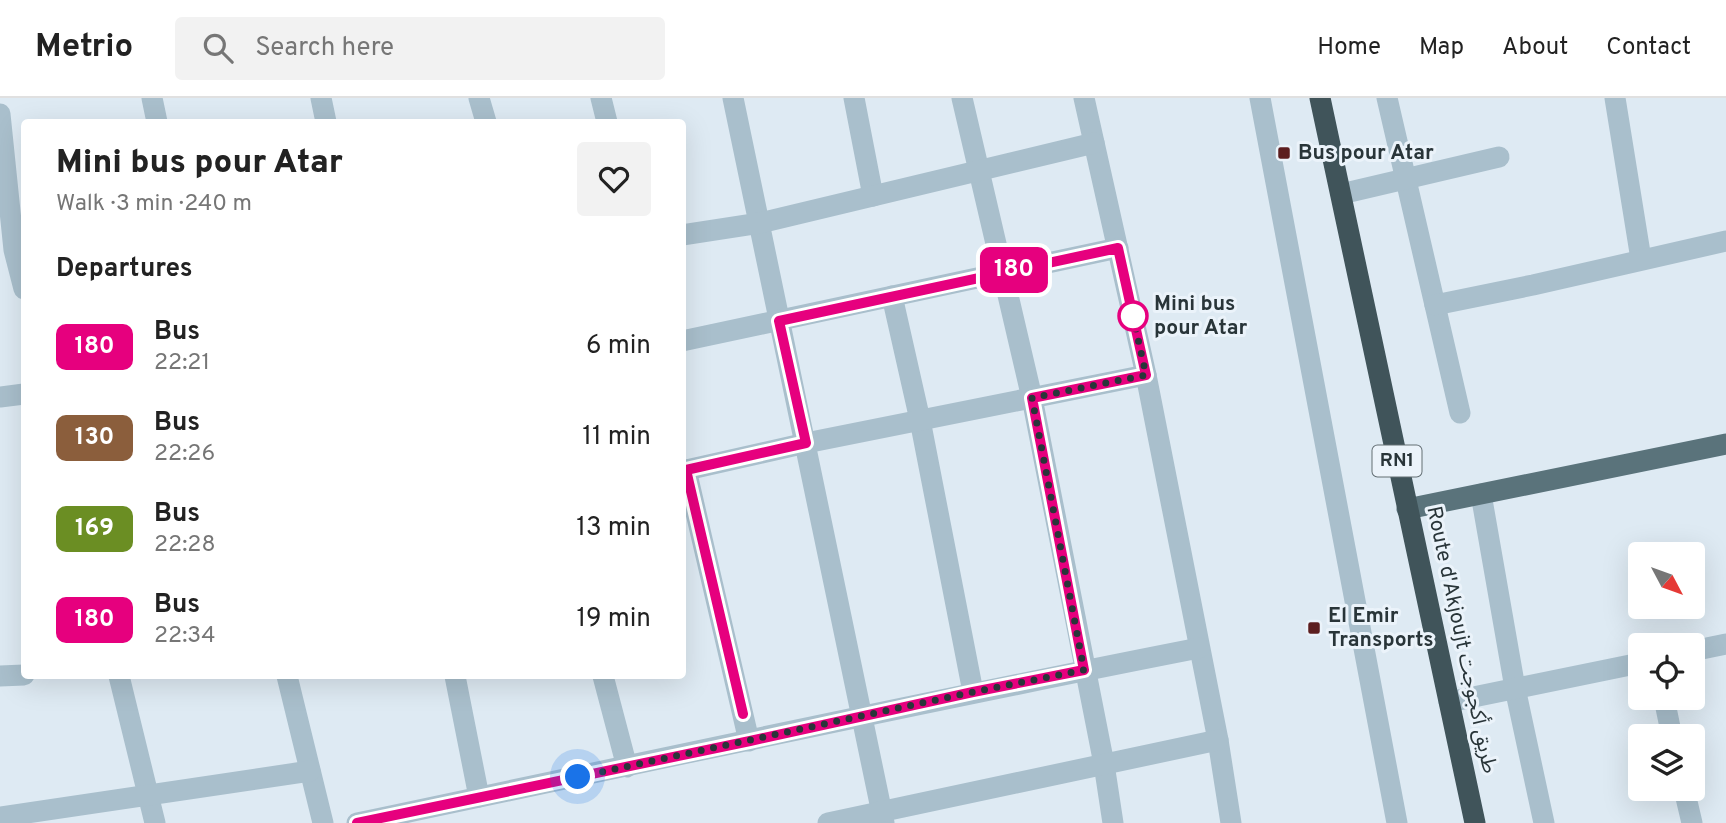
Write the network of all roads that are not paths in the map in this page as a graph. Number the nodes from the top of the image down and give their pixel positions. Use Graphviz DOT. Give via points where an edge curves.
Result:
graph roads {
  1 [pos="152,98"];
  2 [pos="321,98"];
  3 [pos="479,98"];
  4 [pos="601,98"];
  5 [pos="733,98"];
  6 [pos="854,98"];
  7 [pos="962,98"];
  8 [pos="1084,98"];
  9 [pos="1260,98"];
  10 [pos="1320,98"];
  11 [pos="1387,98"];
  12 [pos="1615,98"];
  13 [pos="0,114"];
  14 [pos="156,119"];
  15 [pos="325,119"];
  16 [pos="485,119"];
  17 [pos="606,119"];
  18 [pos="1094,143"];
  19 [pos="1499,157"];
  20 [pos="978,171"];
  21 [pos="1405,179"];
  22 [pos="1340,194"];
  23 [pos="873,196"];
  24 [pos="760,223"];
  25 [pos="686,234"];
  26 [pos="1726,241"];
  27 [pos="1118,248"];
  28 [pos="13,250"];
  29 [pos="1641,259"];
  30 [pos="1003,273"];
  31 [pos="21,278"];
  32 [pos="891,296"];
  33 [pos="1435,305"];
  34 [pos="779,321"];
  35 [pos="686,340"];
  36 [pos="1146,375"];
  37 [pos="21,394"];
  38 [pos="0,397"];
  39 [pos="1032,398"];
  40 [pos="1460,413"];
  41 [pos="919,420"];
  42 [pos="806,443"];
  43 [pos="1726,444"];
  44 [pos="686,470"];
  45 [pos="686,478"];
  46 [pos="1481,494"];
  47 [pos="1407,509"];
  48 [pos="1726,644"];
  49 [pos="1199,648"];
  50 [pos="1705,648"];
  51 [pos="1628,665"];
  52 [pos="1084,670"];
  53 [pos="21,675"];
  54 [pos="0,677"];
  55 [pos="120,679"];
  56 [pos="288,679"];
  57 [pos="456,679"];
  58 [pos="604,679"];
  59 [pos="1515,688"];
  60 [pos="973,692"];
  61 [pos="1449,702"];
  62 [pos="861,716"];
  63 [pos="1218,740"];
  64 [pos="750,741"];
  65 [pos="1104,764"];
  66 [pos="627,767"];
  67 [pos="310,771"];
  68 [pos="149,795"];
  69 [pos="479,797"];
  70 [pos="1687,801"];
  71 [pos="0,817"];
  72 [pos="883,817"];
  73 [pos="155,823"];
  74 [pos="323,823"];
  75 [pos="357,823"];
  76 [pos="828,823"];
  77 [pos="1113,823"];
  78 [pos="1231,823"];
  79 [pos="1397,823"];
  80 [pos="1475,823"];
  81 [pos="1544,823"];
  82 [pos="1692,823"];
  1 -- 14 [label="street"];
  2 -- 15 [label="street"];
  3 -- 16 [label="street"];
  4 -- 17 [label="street"];
  5 -- 24 [label="street"];
  6 -- 23 [label="street"];
  7 -- 20 [label="street"];
  8 -- 18 [label="street"];
  9 -- 79 [label="street"];
  10 -- 22 [label="highway, Route d'Akjoujt طريق أكجوجت / RN1"];
  11 -- 21 [label="street"];
  12 -- 29 [label="street"];
  13 -- 28 [label="street"];
  18 -- 20 [label="street"];
  18 -- 27 [label="street"];
  19 -- 21 [label="street"];
  20 -- 23 [label="street"];
  20 -- 30 [label="street"];
  21 -- 22 [label="street"];
  21 -- 33 [label="street"];
  22 -- 47 [label="highway, Route d'Akjoujt طريق أكجوجت / RN1"];
  23 -- 24 [label="street"];
  24 -- 25 [label="street"];
  24 -- 34 [label="street"];
  26 -- 29 [label="street"];
  27 -- 30 [label="street"];
  27 -- 36 [label="street"];
  28 -- 31 [label="street"];
  29 -- 33 [label="street"];
  30 -- 32 [label="street"];
  30 -- 39 [label="street"];
  32 -- 34 [label="street"];
  32 -- 41 [label="street"];
  33 -- 40 [label="street"];
  34 -- 35 [label="street"];
  34 -- 42 [label="street"];
  36 -- 39 [label="street"];
  36 -- 49 [label="street"];
  37 -- 38 [label="street"];
  39 -- 41 [label="street"];
  39 -- 52 [label="street"];
  41 -- 42 [label="street"];
  41 -- 60 [label="street"];
  42 -- 44 [label="street"];
  42 -- 62 [label="street"];
  43 -- 46 [label="main road"];
  45 -- 64 [label="street"];
  46 -- 47 [label="main road"];
  46 -- 59 [label="street"];
  47 -- 61 [label="highway, Route d'Akjoujt طريق أكجوجت / RN1"];
  48 -- 50 [label="street"];
  49 -- 52 [label="street"];
  49 -- 63 [label="street"];
  51 -- 59 [label="street"];
  52 -- 60 [label="street"];
  52 -- 65 [label="street"];
  53 -- 54 [label="street"];
  55 -- 68 [label="street"];
  56 -- 67 [label="street"];
  57 -- 69 [label="street"];
  58 -- 66 [label="street"];
  59 -- 61 [label="street"];
  59 -- 81 [label="street"];
  60 -- 62 [label="street"];
  61 -- 80 [label="highway, Route d'Akjoujt طريق أكجوجت / RN1"];
  62 -- 64 [label="street"];
  62 -- 72 [label="street"];
  63 -- 65 [label="street"];
  63 -- 78 [label="street"];
  64 -- 66 [label="street"];
  65 -- 72 [label="street"];
  65 -- 77 [label="street"];
  66 -- 69 [label="street"];
  67 -- 68 [label="street"];
  67 -- 74 [label="street"];
  68 -- 71 [label="street"];
  68 -- 73 [label="street"];
  69 -- 75 [label="street"];
  70 -- 82 [label="street"];
  72 -- 76 [label="street"];
}
